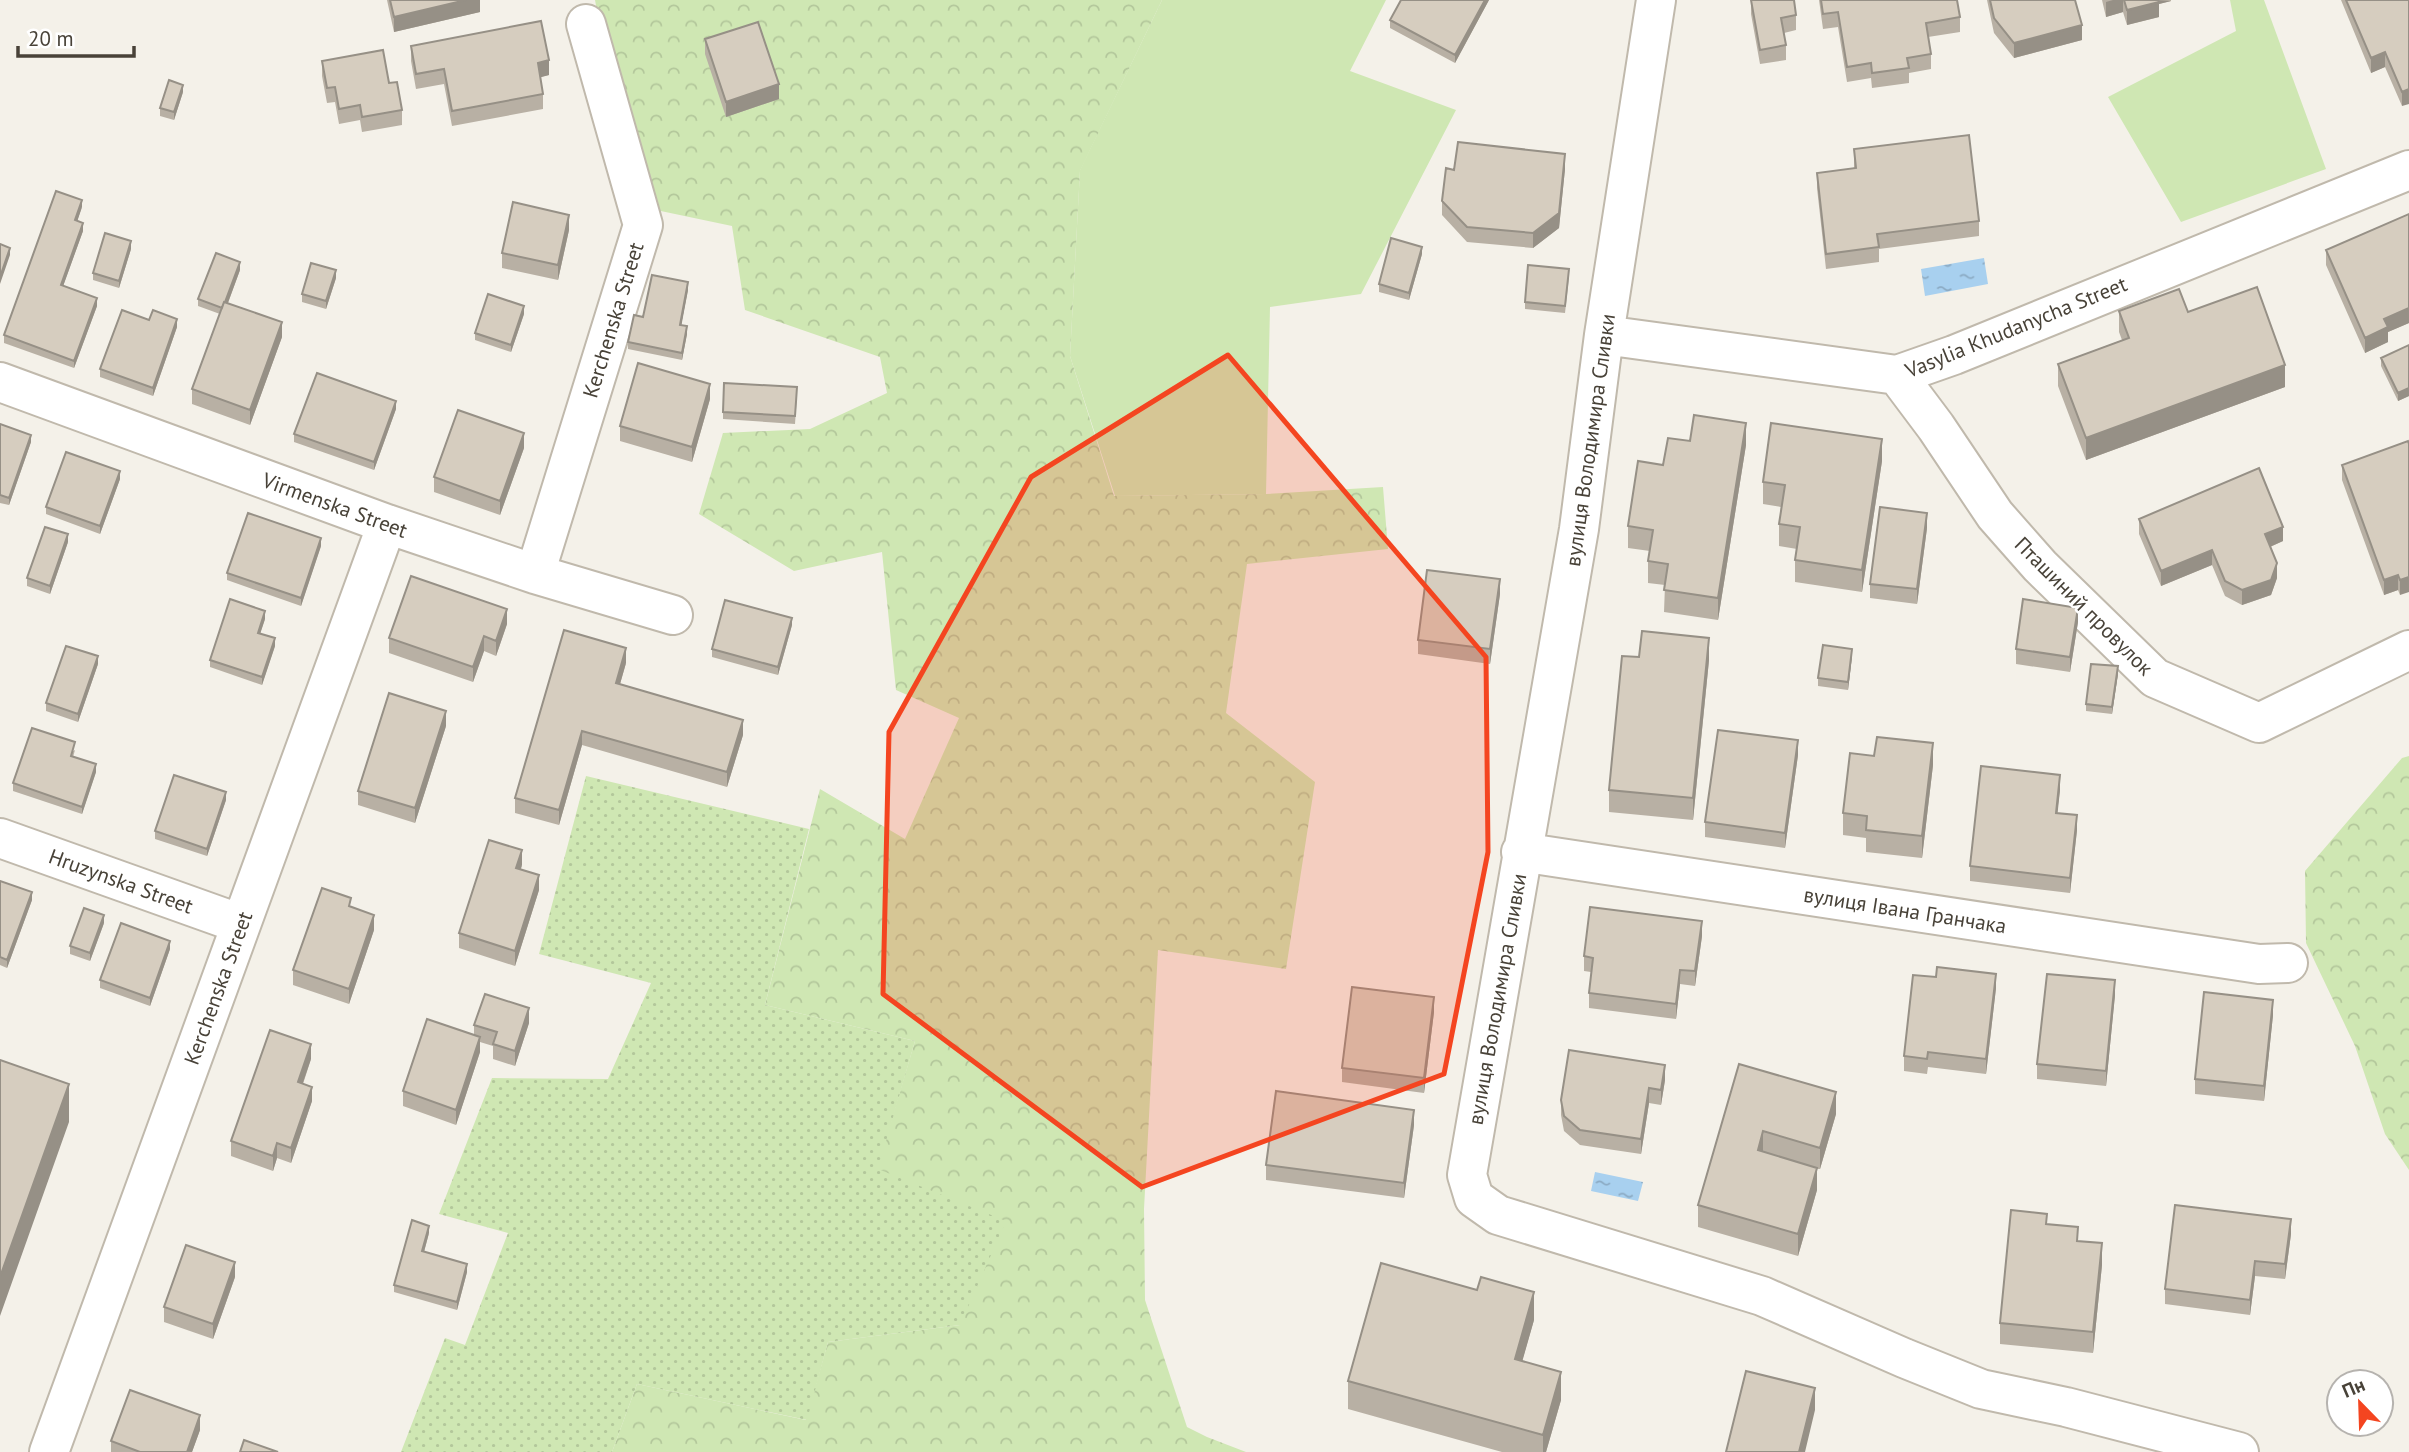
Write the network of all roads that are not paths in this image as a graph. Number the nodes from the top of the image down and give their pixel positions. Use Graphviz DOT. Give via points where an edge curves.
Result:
graph roads {
  1 [pos="1656,0"];
  2 [pos="586,24"];
  3 [pos="2409,170"];
  4 [pos="1604,335"];
  5 [pos="1897,375"];
  6 [pos="0,382"];
  7 [pos="387,524"];
  8 [pos="535,574"];
  9 [pos="673,615"];
  10 [pos="2409,650"];
  11 [pos="0,838"];
  12 [pos="1521,852"];
  13 [pos="241,924"];
  14 [pos="2288,962"];
  15 [pos="50,1452"];
  16 [pos="2239,1452"];
  1 -- 4 [label="street, вулиця Володимира Сливки"];
  2 -- 8 [label="street, Kerchenska Street" via="643,225"];
  3 -- 5 [label="street, Vasylia Khudanycha Street"];
  4 -- 5 [label="street, Vasylia Khudanycha Street"];
  4 -- 12 [label="street, вулиця Володимира Сливки" via="1579,529"];
  5 -- 10 [label="street, Пташиний провулок" via="1995,515 2040,566 2155,678 2259,723"];
  6 -- 7 [label="street, Virmenska Street"];
  7 -- 8 [label="street, Virmenska Street"];
  7 -- 13 [label="street, Kerchenska Street"];
  8 -- 9 [label="street, Virmenska Street"];
  11 -- 13 [label="street, Hruzynska Street"];
  12 -- 14 [label="street, вулиця Івана Гранчака" via="2259,964"];
  12 -- 16 [label="street, вулиця Володимира Сливки" via="1467,1175 1474,1198 1497,1215 1762,1296 1981,1389"];
  13 -- 15 [label="street, Kerchenska Street"];
}
